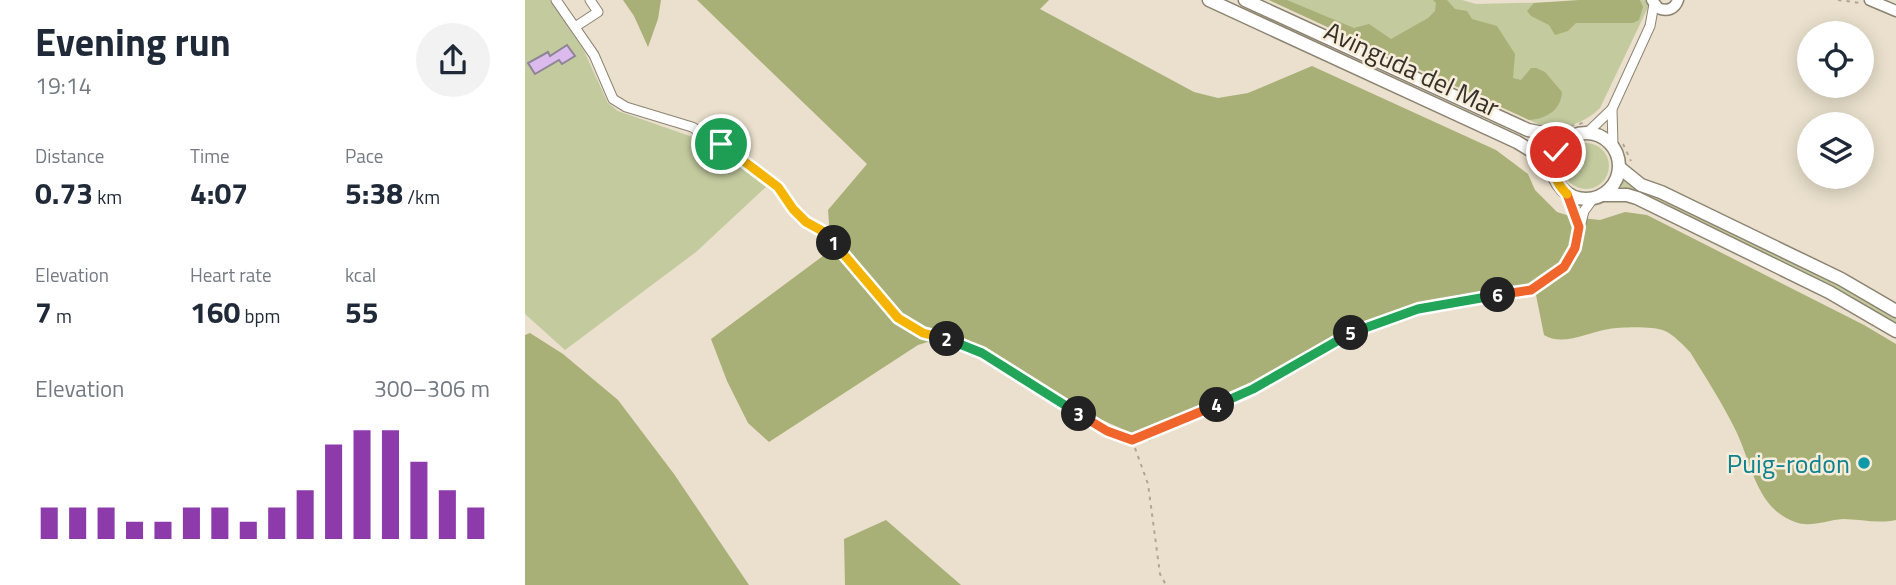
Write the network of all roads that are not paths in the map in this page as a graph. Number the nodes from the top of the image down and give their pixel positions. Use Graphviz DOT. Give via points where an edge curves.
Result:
graph roads {
  1 [pos="556,0"];
  2 [pos="590,0"];
  3 [pos="1209,0"];
  4 [pos="1245,0"];
  5 [pos="1678,0"];
  6 [pos="1870,0"];
  7 [pos="1653,2"];
  8 [pos="1667,10"];
  9 [pos="1896,10"];
  10 [pos="1650,26"];
  11 [pos="575,27"];
  12 [pos="1612,109"];
  13 [pos="1566,133"];
  14 [pos="1587,133"];
  15 [pos="1617,140"];
  16 [pos="1620,168"];
  17 [pos="1553,170"];
  18 [pos="1567,194"];
  19 [pos="1598,198"];
  20 [pos="1579,227"];
  21 [pos="1896,311"];
  22 [pos="1896,331"];
  1 -- 11 [label="street"];
  2 -- 11 [label="street" via="598,12"];
  3 -- 17 [label="main road, Avinguda del Mar" via="1517,142"];
  4 -- 13 [label="main road, Avinguda del Mar" via="1528,130"];
  5 -- 8 [label="street"];
  6 -- 9 [label="street"];
  7 -- 8 [label="street"];
  7 -- 10 [label="street"];
  8 -- 10 [label="street"];
  10 -- 12 [label="street"];
  11 -- 20 [label="street" via="594,55 613,99 692,127 778,187 800,215 826,233 898,318 923,333 982,353 1107,431 1132,440 1253,389 1351,333 1418,309 1531,290 1564,267 1575,248"];
  12 -- 14 [label="street"];
  12 -- 15 [label="street"];
  13 -- 14 [label="main road"];
  13 -- 17 [label="main road"];
  14 -- 15 [label="main road"];
  15 -- 16 [label="main road"];
  16 -- 19 [label="main road" via="1612,188"];
  16 -- 21 [label="main road" via="1641,185 1841,279"];
  17 -- 18 [label="main road"];
  18 -- 19 [label="main road"];
  18 -- 20 [label="street"];
  19 -- 20 [label="street" via="1584,211"];
  19 -- 22 [label="main road" via="1637,198 1829,292"];
}
